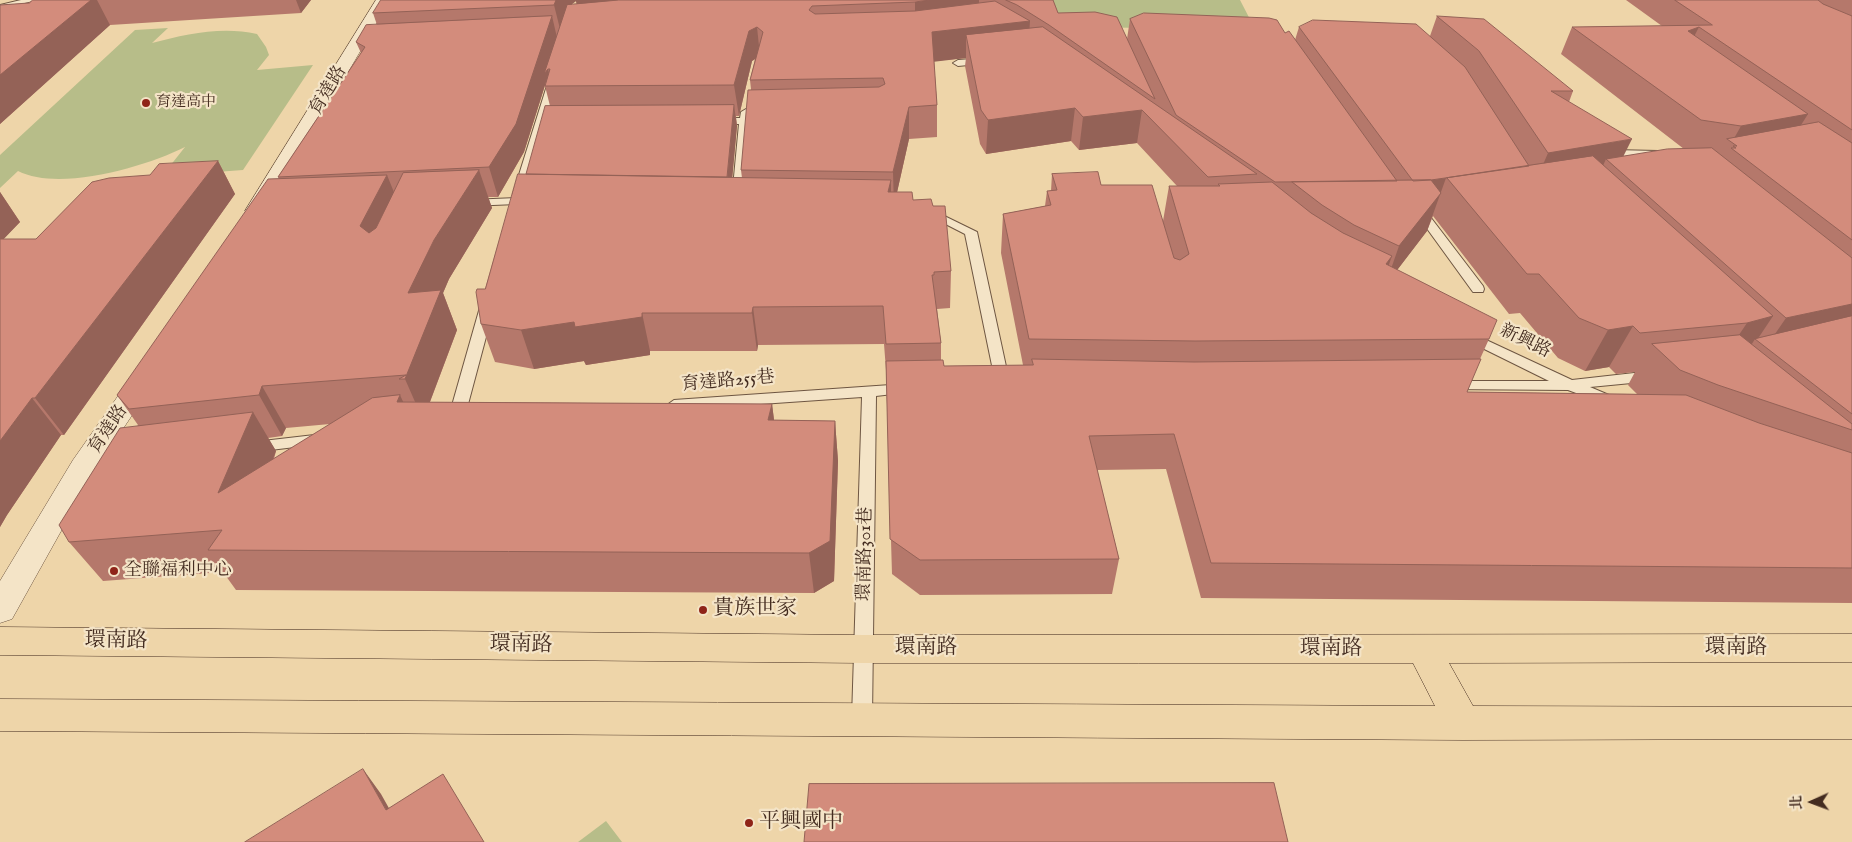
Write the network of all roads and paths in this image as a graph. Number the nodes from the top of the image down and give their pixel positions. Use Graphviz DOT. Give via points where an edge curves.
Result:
graph roads {
  1 [pos="32,0"];
  2 [pos="383,0"];
  3 [pos="0,6"];
  4 [pos="995,60"];
  5 [pos="958,63"];
  6 [pos="559,65"];
  7 [pos="750,98"];
  8 [pos="748,118"];
  9 [pos="707,121"];
  10 [pos="1595,140"];
  11 [pos="1668,155"];
  12 [pos="517,201"];
  13 [pos="460,204"];
  14 [pos="546,206"];
  15 [pos="737,210"];
  16 [pos="912,211"];
  17 [pos="1421,212"];
  18 [pos="255,218"];
  19 [pos="512,218"];
  20 [pos="1478,289"];
  21 [pos="491,292"];
  22 [pos="1462,333"];
  23 [pos="161,352"];
  24 [pos="1668,374"];
  25 [pos="1570,385"];
  26 [pos="984,386"];
  27 [pos="1003,386"];
  28 [pos="1022,386"];
  29 [pos="1432,386"];
  30 [pos="917,388"];
  31 [pos="869,390"];
  32 [pos="662,406"];
  33 [pos="1625,406"];
  34 [pos="475,421"];
  35 [pos="455,423"];
  36 [pos="436,425"];
  37 [pos="338,437"];
  38 [pos="240,449"];
  39 [pos="0,610"];
  40 [pos="0,640"];
  41 [pos="1852,648"];
  42 [pos="864,649"];
  43 [pos="1424,650"];
  44 [pos="0,715"];
  45 [pos="862,718"];
  46 [pos="1852,723"];
  47 [pos="1463,724"];
  1 -- 3 [label="lane"];
  2 -- 18 [label="street, 育達路" via="360,46"];
  4 -- 5 [label="lane"];
  6 -- 12 [label="lane" via="546,122"];
  7 -- 8 [label="lane"];
  8 -- 9 [label="lane"];
  8 -- 15 [label="lane"];
  10 -- 11 [label="lane" via="1610,153"];
  12 -- 13 [label="lane"];
  12 -- 14 [label="lane"];
  12 -- 19 [label="lane"];
  16 -- 27 [label="lane" via="931,211 971,232"];
  17 -- 20 [label="lane"];
  21 -- 35 [label="lane"];
  22 -- 25 [label="lane, 新興路"];
  23 -- 39 [label="street, 育達路" via="93,466"];
  24 -- 25 [label="lane"];
  25 -- 29 [label="lane"];
  25 -- 33 [label="lane, 新興路"];
  26 -- 27 [label="lane"];
  27 -- 28 [label="lane"];
  30 -- 31 [label="lane, 育達路255巷"];
  31 -- 32 [label="lane, 育達路255巷"];
  31 -- 42 [label="lane, 環南路301巷"];
  34 -- 35 [label="lane"];
  35 -- 36 [label="lane"];
  37 -- 38 [label="lane"];
  40 -- 42 [label="main road, 環南路"];
  41 -- 43 [label="main road, 環南路"];
  42 -- 43 [label="main road, 環南路"];
  42 -- 45 [label="lane, 環南路301巷"];
  43 -- 47 [label="main road"];
  44 -- 45 [label="main road"];
  45 -- 47 [label="main road"];
  46 -- 47 [label="main road"];
}
